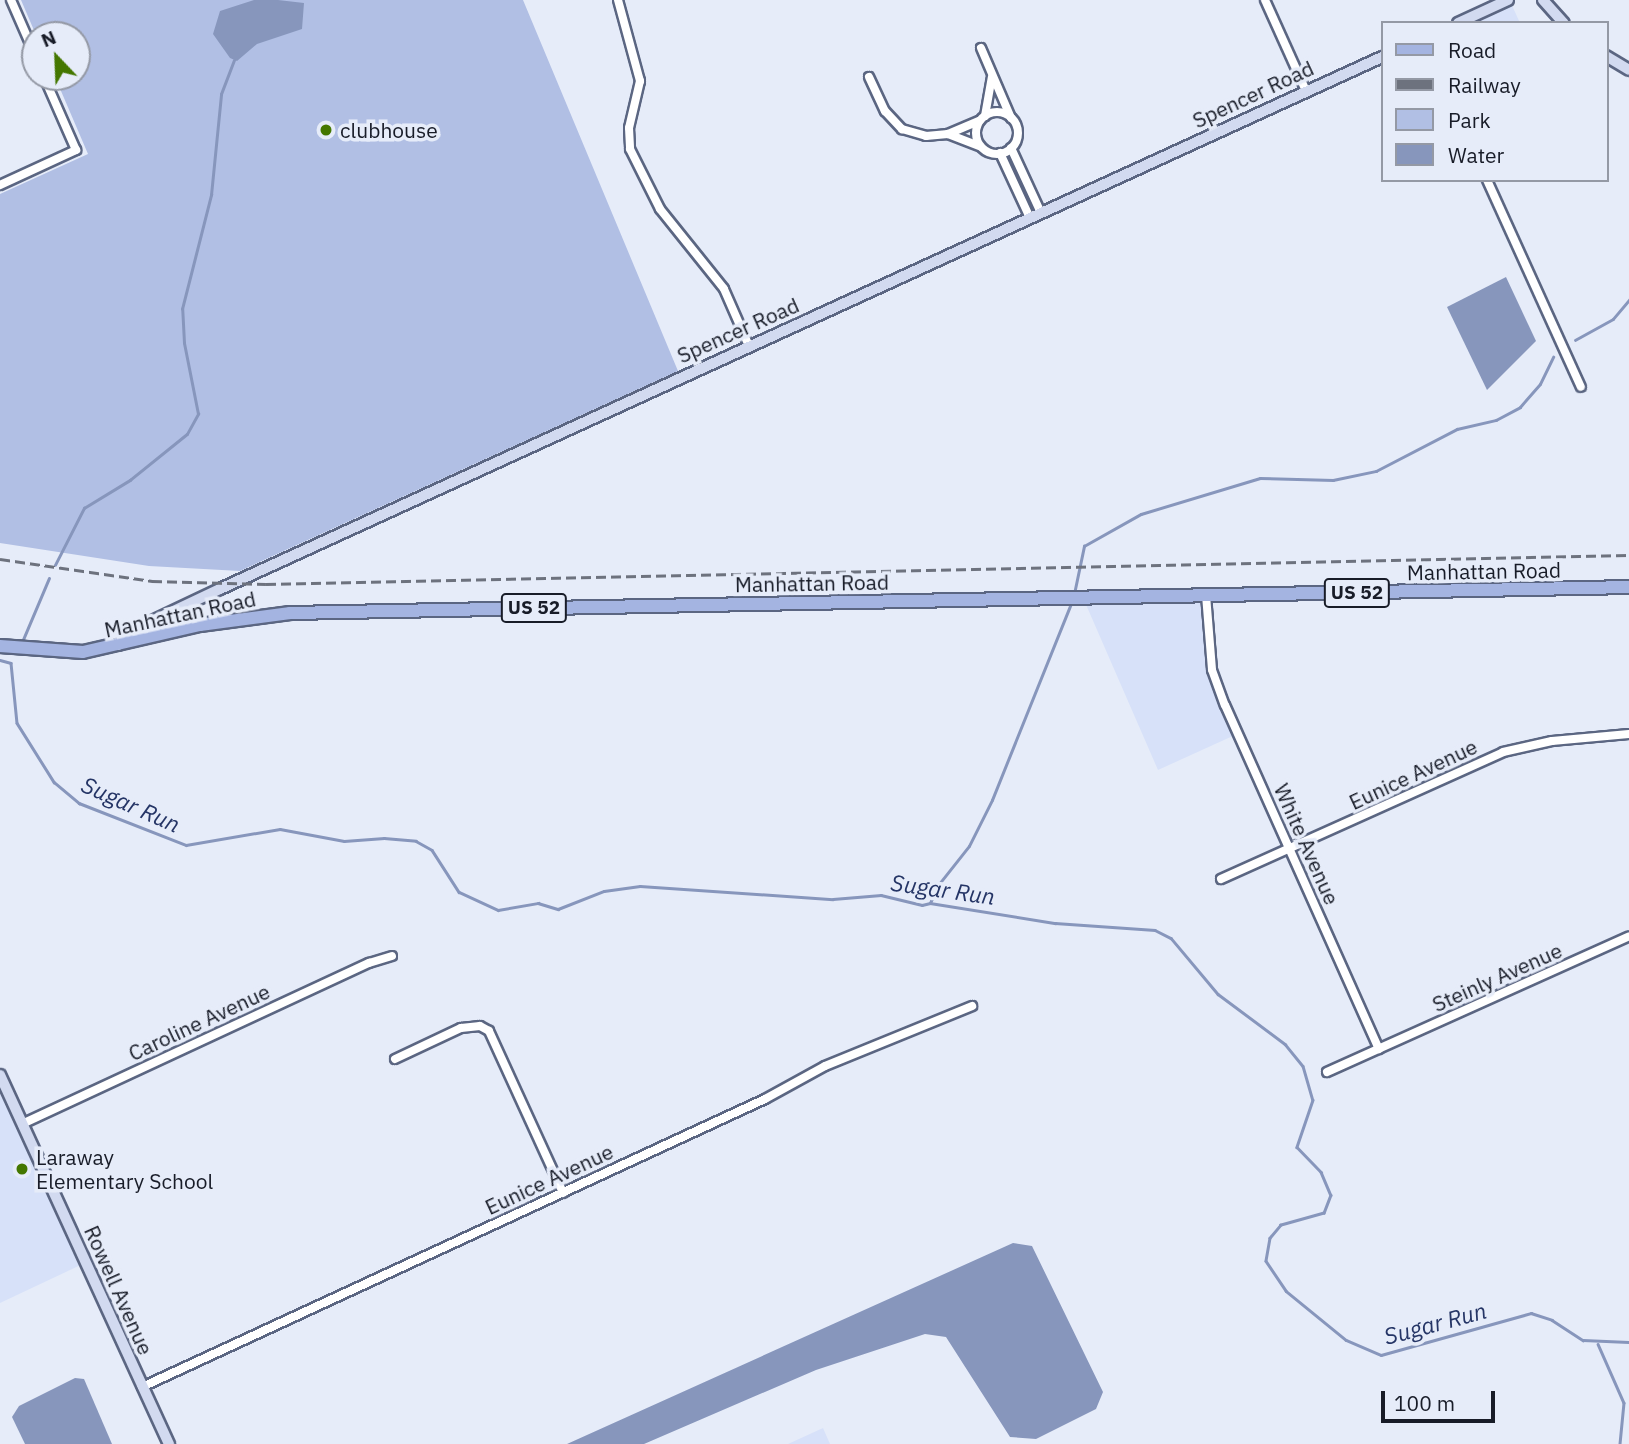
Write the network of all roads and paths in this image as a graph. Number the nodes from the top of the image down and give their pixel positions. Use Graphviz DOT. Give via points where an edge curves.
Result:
graph roads {
  1 [pos="11,0"];
  2 [pos="618,0"];
  3 [pos="1265,0"];
  4 [pos="1508,0"];
  5 [pos="1543,0"];
  6 [pos="1462,21"];
  7 [pos="1562,21"];
  8 [pos="21,23"];
  9 [pos="981,48"];
  10 [pos="1608,57"];
  11 [pos="1380,58"];
  12 [pos="1629,70"];
  13 [pos="992,75"];
  14 [pos="869,77"];
  15 [pos="50,91"];
  16 [pos="1306,92"];
  17 [pos="1011,118"];
  18 [pos="982,119"];
  19 [pos="948,134"];
  20 [pos="980,145"];
  21 [pos="1012,148"];
  22 [pos="1000,153"];
  23 [pos="1488,182"];
  24 [pos="0,184"];
  25 [pos="1036,216"];
  26 [pos="749,346"];
  27 [pos="1581,387"];
  28 [pos="1629,587"];
  29 [pos="1206,595"];
  30 [pos="10,648"];
  31 [pos="116,648"];
  32 [pos="1629,734"];
  33 [pos="1291,849"];
  34 [pos="1222,879"];
  35 [pos="1629,936"];
  36 [pos="392,956"];
  37 [pos="972,1006"];
  38 [pos="1379,1049"];
  39 [pos="394,1059"];
  40 [pos="1328,1072"];
  41 [pos="0,1075"];
  42 [pos="22,1124"];
  43 [pos="563,1193"];
  44 [pos="142,1387"];
  45 [pos="169,1444"];
  1 -- 8 [label="street"];
  2 -- 26 [label="street" via="640,81 629,128 630,149 660,209 724,289"];
  3 -- 16 [label="street"];
  4 -- 6 [label="street"];
  5 -- 7 [label="street"];
  9 -- 13 [label="street"];
  10 -- 12 [label="street"];
  11 -- 16 [label="street, Spencer Road"];
  13 -- 17 [label="street"];
  13 -- 18 [label="street"];
  14 -- 19 [label="street" via="885,111 902,129 926,136"];
  15 -- 24 [label="street" via="76,150"];
  16 -- 25 [label="street, Spencer Road"];
  17 -- 18 [label="street" via="998,113"];
  17 -- 21 [label="street" via="1018,131"];
  18 -- 19 [label="street"];
  18 -- 20 [label="street" via="976,133"];
  19 -- 20 [label="street"];
  20 -- 22 [label="street"];
  21 -- 22 [label="street"];
  21 -- 25 [label="street"];
  22 -- 25 [label="street"];
  23 -- 27 [label="street"];
  25 -- 26 [label="street, Spencer Road"];
  26 -- 31 [label="street, Spencer Road" via="128,632"];
  28 -- 29 [label="main road, Manhattan Road / US 52"];
  29 -- 31 [label="main road, Manhattan Road / US 52" via="290,613 200,625"];
  29 -- 33 [label="street, White Avenue" via="1212,670"];
  30 -- 31 [label="main road, Manhattan Road / US 52" via="83,652"];
  32 -- 33 [label="street, Eunice Avenue" via="1552,741 1503,752"];
  33 -- 34 [label="street, Eunice Avenue"];
  33 -- 38 [label="street, White Avenue"];
  35 -- 38 [label="street, Steinly Avenue"];
  36 -- 42 [label="street, Caroline Avenue"];
  37 -- 43 [label="street, Eunice Avenue" via="825,1066 765,1099"];
  38 -- 40 [label="street"];
  39 -- 43 [label="street" via="460,1028 480,1026 493,1035"];
  41 -- 42 [label="street, Rowell Avenue"];
  42 -- 44 [label="street, Rowell Avenue"];
  43 -- 44 [label="street, Eunice Avenue"];
  44 -- 45 [label="street, Rowell Avenue"];
}
